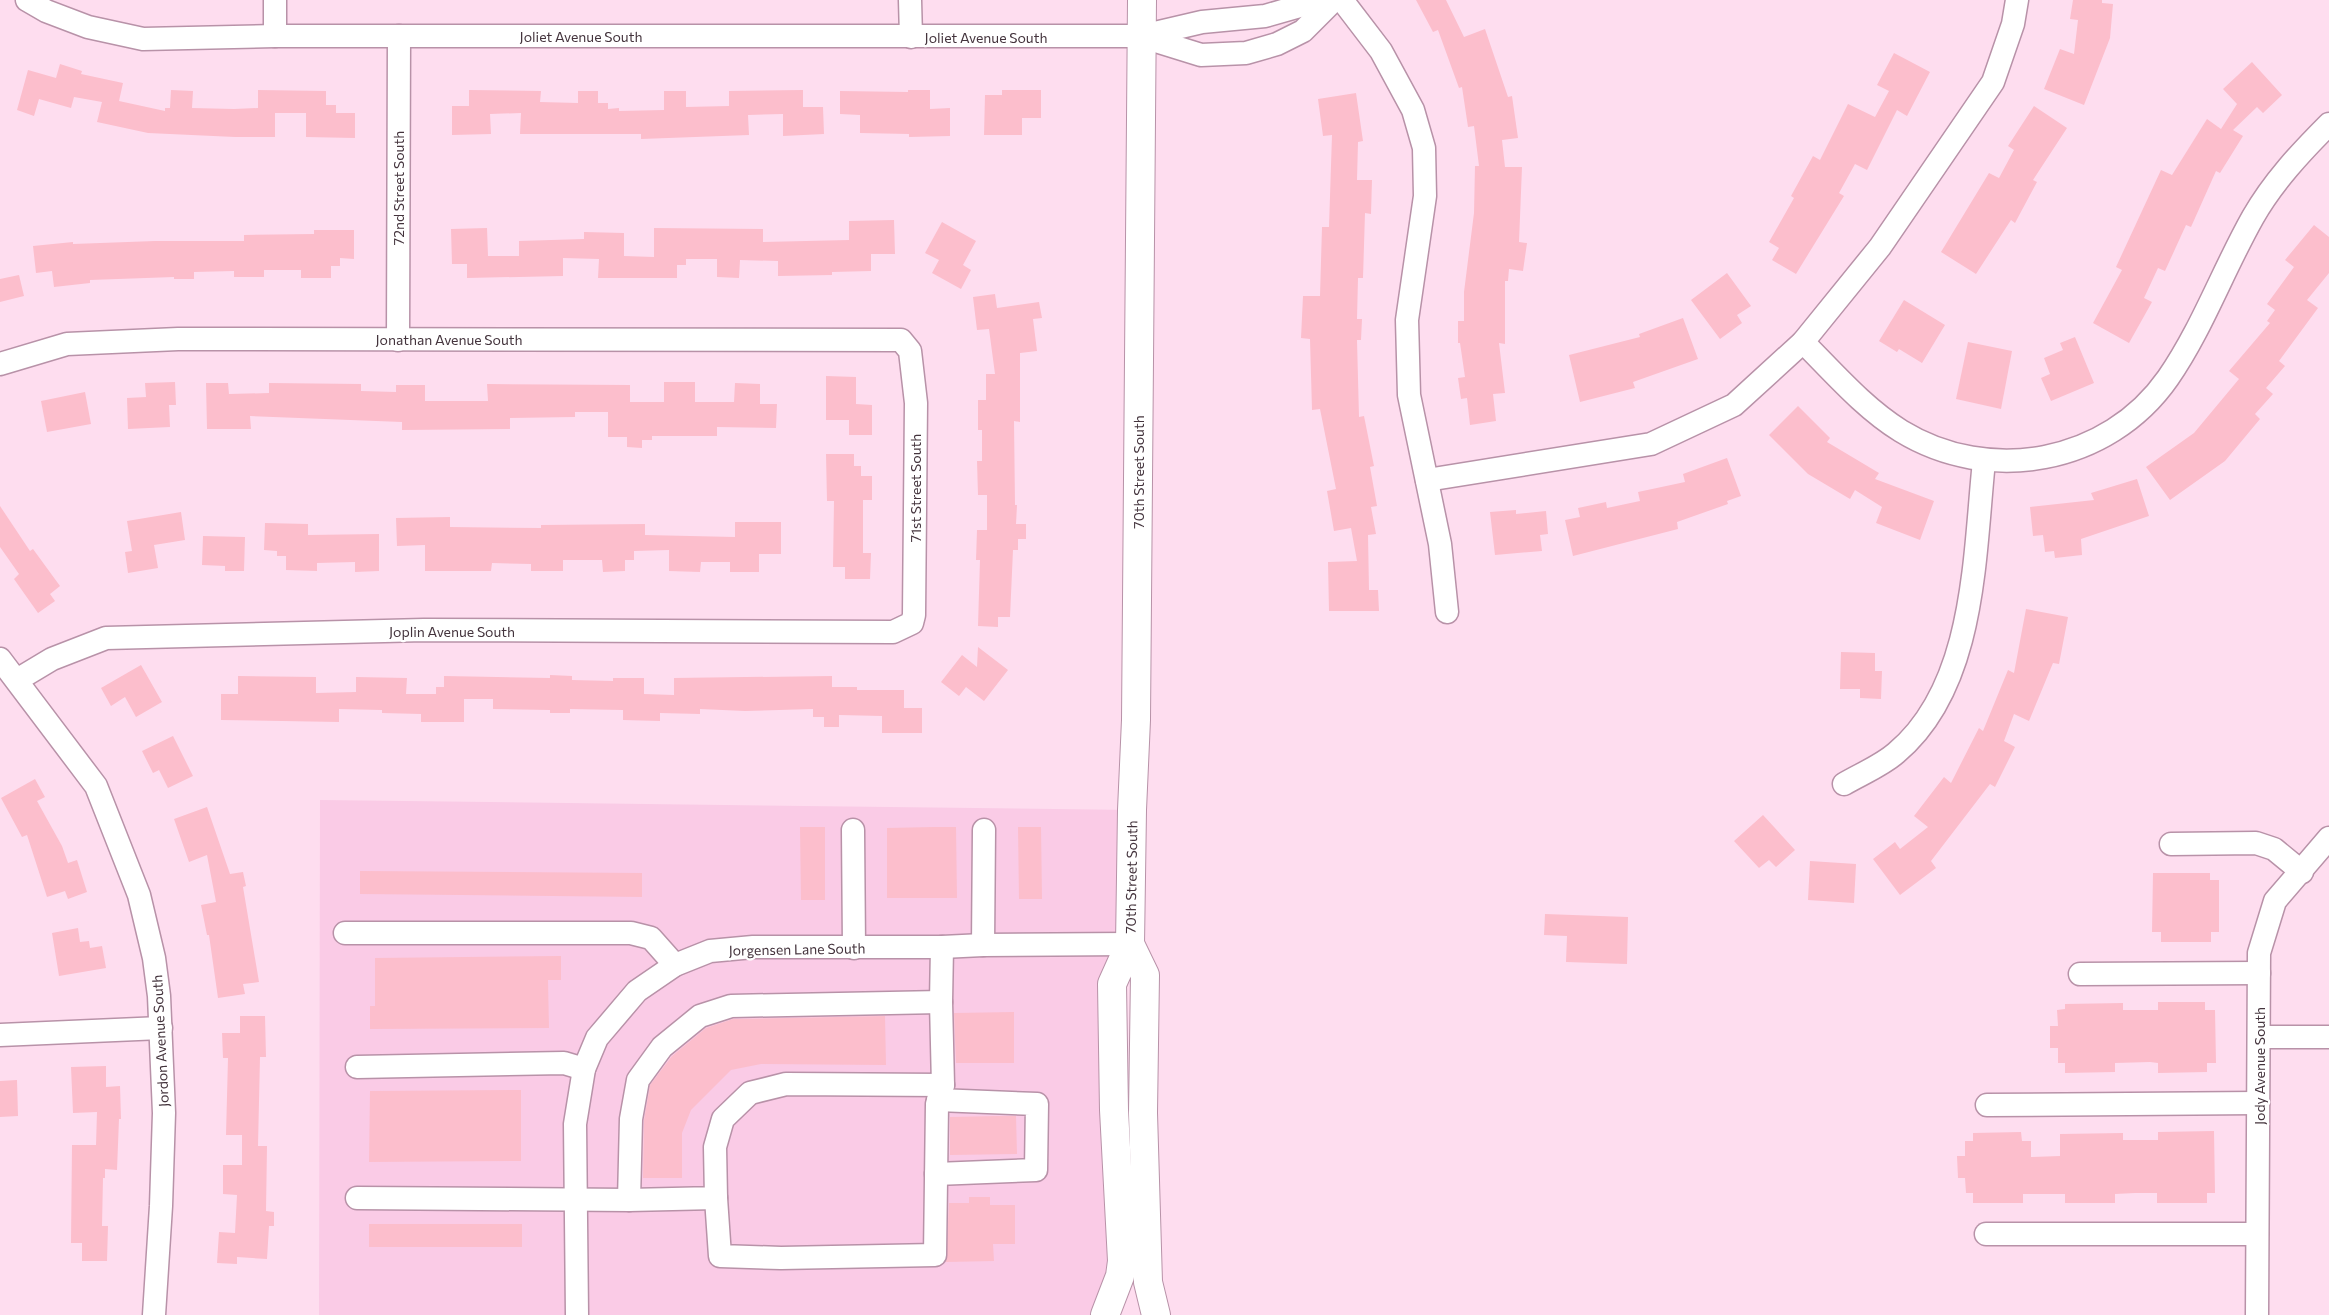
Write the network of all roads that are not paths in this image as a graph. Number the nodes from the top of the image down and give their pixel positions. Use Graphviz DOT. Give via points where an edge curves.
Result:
graph roads {
  1 [pos="27,0"];
  2 [pos="275,0"];
  3 [pos="910,0"];
  4 [pos="1142,0"];
  5 [pos="1321,0"];
  6 [pos="1334,0"];
  7 [pos="1342,0"];
  8 [pos="2017,0"];
  9 [pos="276,36"];
  10 [pos="399,36"];
  11 [pos="1142,36"];
  12 [pos="911,37"];
  13 [pos="2329,124"];
  14 [pos="398,340"];
  15 [pos="901,340"];
  16 [pos="1803,342"];
  17 [pos="0,364"];
  18 [pos="1984,461"];
  19 [pos="1427,480"];
  20 [pos="1447,612"];
  21 [pos="896,631"];
  22 [pos="0,660"];
  23 [pos="17,680"];
  24 [pos="1844,784"];
  25 [pos="853,830"];
  26 [pos="984,830"];
  27 [pos="2329,838"];
  28 [pos="2171,844"];
  29 [pos="2302,872"];
  30 [pos="345,933"];
  31 [pos="1130,944"];
  32 [pos="983,945"];
  33 [pos="942,947"];
  34 [pos="854,948"];
  35 [pos="674,965"];
  36 [pos="2080,974"];
  37 [pos="2260,974"];
  38 [pos="940,1002"];
  39 [pos="160,1028"];
  40 [pos="0,1035"];
  41 [pos="2259,1037"];
  42 [pos="2329,1037"];
  43 [pos="357,1067"];
  44 [pos="584,1069"];
  45 [pos="940,1093"];
  46 [pos="2258,1103"];
  47 [pos="1987,1105"];
  48 [pos="936,1174"];
  49 [pos="357,1198"];
  50 [pos="576,1198"];
  51 [pos="716,1198"];
  52 [pos="629,1200"];
  53 [pos="1986,1234"];
  54 [pos="2257,1234"];
  55 [pos="154,1315"];
  56 [pos="577,1315"];
  57 [pos="1105,1315"];
  58 [pos="1156,1315"];
  59 [pos="2257,1315"];
  1 -- 9 [label="street, Joliet Avenue South" via="46,12 88,27 143,39"];
  2 -- 9 [label="street"];
  3 -- 12 [label="street"];
  4 -- 11 [label="main road, 70th Street South"];
  5 -- 11 [label="street, Joliet Avenue South" via="1265,16 1202,22"];
  6 -- 11 [label="street, Joliet Avenue South" via="1303,31 1246,53 1201,56"];
  7 -- 19 [label="street" via="1381,51 1413,110 1424,148 1425,196 1407,320 1409,395"];
  8 -- 16 [label="street" via="2013,24 1993,82 1880,247"];
  9 -- 10 [label="street, Joliet Avenue South"];
  10 -- 12 [label="street, Joliet Avenue South"];
  10 -- 14 [label="street, 72nd Street South"];
  11 -- 12 [label="street, Joliet Avenue South"];
  11 -- 31 [label="main road, 70th Street South" via="1136,720"];
  13 -- 18 [label="street" via="2297,156 2263,200 2177,364 2147,403 2100,438 2068,451 2032,459"];
  14 -- 15 [label="street, Jonathan Avenue South"];
  14 -- 17 [label="street, Jonathan Avenue South" via="178,339 67,344"];
  15 -- 21 [label="street, 71st Street South" via="910,351 916,403 914,615 912,622"];
  16 -- 18 [label="street" via="1888,422 1928,445"];
  16 -- 19 [label="street" via="1734,404 1651,444"];
  18 -- 24 [label="street" via="1968,611 1950,673 1929,714 1902,748"];
  19 -- 20 [label="street" via="1440,544"];
  21 -- 23 [label="street, Joplin Avenue South" via="424,630 106,638 52,659"];
  22 -- 23 [label="street, Jordon Avenue South"];
  23 -- 39 [label="street, Jordon Avenue South" via="96,786 139,895 154,958"];
  25 -- 34 [label="street"];
  26 -- 32 [label="street"];
  27 -- 29 [label="street, Jody Avenue South"];
  28 -- 29 [label="street" via="2256,843 2274,849"];
  29 -- 37 [label="street, Jody Avenue South" via="2275,901 2260,953"];
  30 -- 35 [label="street" via="630,933 651,938"];
  31 -- 32 [label="street, Jorgensen Lane South"];
  31 -- 57 [label="main road, 70th Street South" via="1112,984 1114,1110 1122,1261 1120,1276"];
  31 -- 58 [label="main road, 70th Street South" via="1145,975 1143,1112 1148,1282"];
  32 -- 33 [label="street, Jorgensen Lane South"];
  33 -- 34 [label="street, Jorgensen Lane South"];
  33 -- 38 [label="street"];
  34 -- 35 [label="street, Jorgensen Lane South" via="753,947 710,951"];
  35 -- 44 [label="street, Jorgensen Lane South" via="637,991 596,1038"];
  36 -- 37 [label="street"];
  37 -- 41 [label="street, Jody Avenue South"];
  38 -- 45 [label="street"];
  38 -- 52 [label="street" via="731,1006 700,1016 662,1047 638,1080 631,1119"];
  39 -- 40 [label="street"];
  39 -- 55 [label="street, Jordon Avenue South" via="164,1113"];
  41 -- 42 [label="street"];
  41 -- 46 [label="street, Jody Avenue South"];
  43 -- 44 [label="street" via="564,1064"];
  44 -- 50 [label="street, Jorgensen Lane South" via="575,1124"];
  45 -- 48 [label="street"];
  45 -- 48 [label="street" via="1037,1104 1036,1170"];
  45 -- 51 [label="street" via="786,1084 750,1093 723,1119 715,1147"];
  46 -- 47 [label="street"];
  46 -- 54 [label="street, Jody Avenue South"];
  48 -- 51 [label="street" via="935,1255 720,1256"];
  49 -- 50 [label="street"];
  50 -- 52 [label="street"];
  50 -- 56 [label="street, Jorgensen Lane South"];
  51 -- 52 [label="street"];
  53 -- 54 [label="street"];
  54 -- 59 [label="street, Jody Avenue South"];
}
